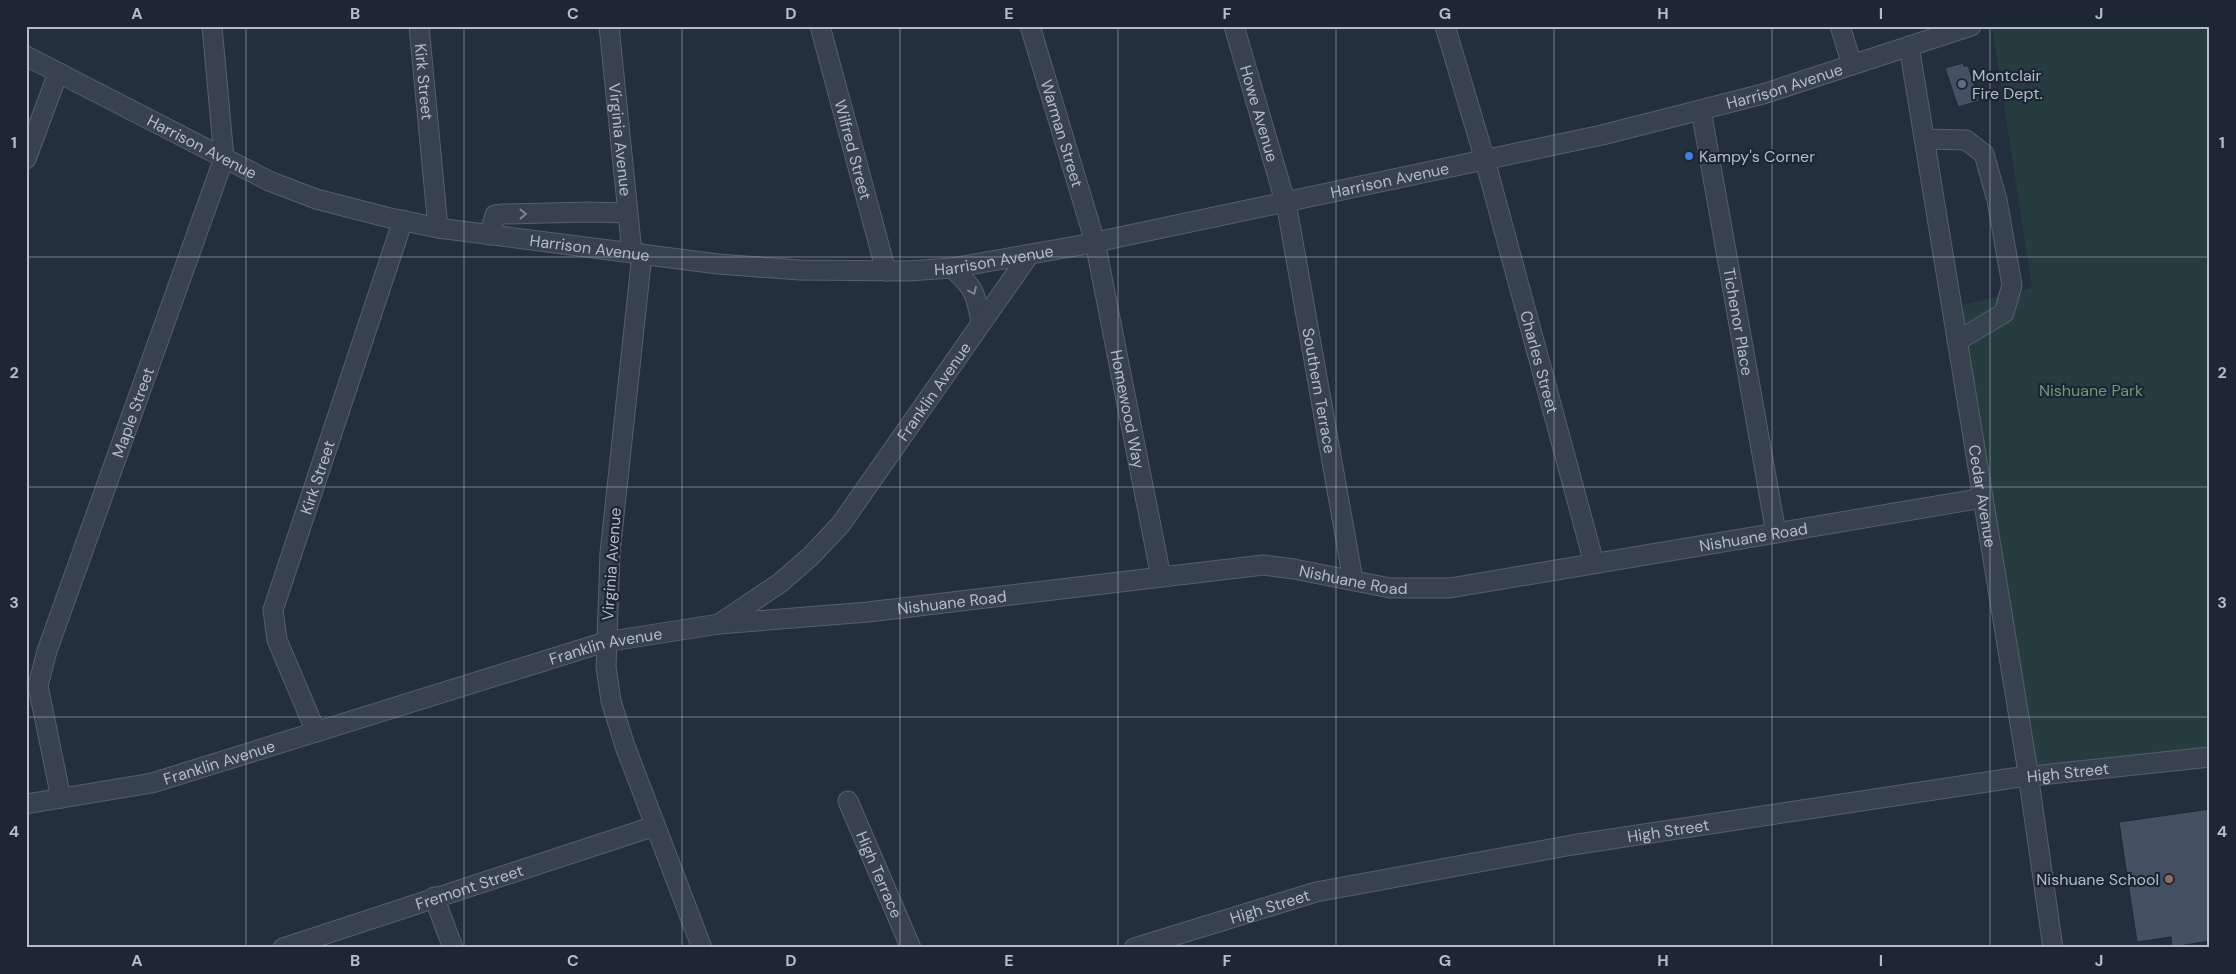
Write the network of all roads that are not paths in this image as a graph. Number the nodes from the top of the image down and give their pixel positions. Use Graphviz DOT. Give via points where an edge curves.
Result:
graph roads {
  1 [pos="212,26"];
  2 [pos="418,26"];
  3 [pos="609,26"];
  4 [pos="820,26"];
  5 [pos="1030,26"];
  6 [pos="1234,26"];
  7 [pos="1446,26"];
  8 [pos="1840,26"];
  9 [pos="1971,26"];
  10 [pos="1909,46"];
  11 [pos="26,56"];
  12 [pos="1852,65"];
  13 [pos="58,74"];
  14 [pos="1702,110"];
  15 [pos="1924,139"];
  16 [pos="224,158"];
  17 [pos="26,159"];
  18 [pos="1485,160"];
  19 [pos="1285,202"];
  20 [pos="628,213"];
  21 [pos="403,220"];
  22 [pos="438,228"];
  23 [pos="489,235"];
  24 [pos="1095,242"];
  25 [pos="637,254"];
  26 [pos="1030,255"];
  27 [pos="952,268"];
  28 [pos="886,271"];
  29 [pos="981,322"];
  30 [pos="1957,341"];
  31 [pos="1983,498"];
  32 [pos="1776,533"];
  33 [pos="1594,563"];
  34 [pos="1161,577"];
  35 [pos="1353,580"];
  36 [pos="719,624"];
  37 [pos="605,642"];
  38 [pos="316,732"];
  39 [pos="2210,757"];
  40 [pos="2028,776"];
  41 [pos="61,798"];
  42 [pos="848,801"];
  43 [pos="26,804"];
  44 [pos="655,826"];
  45 [pos="434,897"];
  46 [pos="283,948"];
  47 [pos="453,948"];
  48 [pos="702,948"];
  49 [pos="911,948"];
  50 [pos="1134,948"];
  51 [pos="2053,948"];
  1 -- 16 [label="street, Maple Street"];
  2 -- 22 [label="street, Kirk Street"];
  3 -- 20 [label="street, Virginia Avenue"];
  4 -- 28 [label="street, Wilfred Street"];
  5 -- 24 [label="street, Warman Street"];
  6 -- 19 [label="street, Howe Avenue"];
  7 -- 18 [label="street, Charles Street"];
  8 -- 12 [label="street"];
  9 -- 10 [label="street, Harrison Avenue"];
  10 -- 12 [label="street, Harrison Avenue"];
  10 -- 15 [label="street, Cedar Avenue"];
  11 -- 13 [label="street, Harrison Avenue"];
  12 -- 14 [label="street, Harrison Avenue"];
  13 -- 16 [label="street, Harrison Avenue"];
  13 -- 17 [label="street"];
  14 -- 18 [label="street, Harrison Avenue"];
  14 -- 32 [label="street, Tichenor Place"];
  15 -- 30 [label="street, Cedar Avenue"];
  15 -- 30 [label="street" via="1966,140 1984,154 1997,200 2012,285 2004,313"];
  16 -- 21 [label="street, Harrison Avenue" via="269,181 316,199"];
  16 -- 41 [label="street, Maple Street" via="47,651 38,686"];
  18 -- 19 [label="street, Harrison Avenue"];
  18 -- 33 [label="street, Charles Street"];
  19 -- 24 [label="street, Harrison Avenue"];
  19 -- 35 [label="street, Southern Terrace"];
  23 -- 20 [label="street, one-way" via="495,215"];
  20 -- 25 [label="street, Virginia Avenue"];
  21 -- 22 [label="street, Harrison Avenue"];
  21 -- 38 [label="street, Kirk Street" via="273,610 277,640"];
  22 -- 23 [label="street, Harrison Avenue"];
  23 -- 25 [label="street, Harrison Avenue"];
  24 -- 26 [label="street, Harrison Avenue"];
  24 -- 34 [label="street, Homewood Way"];
  25 -- 28 [label="street, Harrison Avenue" via="800,270"];
  25 -- 37 [label="street, Virginia Avenue"];
  26 -- 27 [label="street, Harrison Avenue"];
  26 -- 29 [label="street, Franklin Avenue"];
  27 -- 28 [label="street, Harrison Avenue"];
  27 -- 29 [label="street, one-way" via="968,282"];
  29 -- 36 [label="street, Franklin Avenue" via="840,524 780,583"];
  30 -- 31 [label="street, Cedar Avenue"];
  31 -- 32 [label="street, Nishuane Road"];
  31 -- 40 [label="street, Cedar Avenue"];
  32 -- 33 [label="street, Nishuane Road"];
  33 -- 35 [label="street, Nishuane Road" via="1450,588 1390,588"];
  34 -- 35 [label="street, Nishuane Road" via="1263,565"];
  34 -- 36 [label="street, Nishuane Road" via="868,612"];
  36 -- 37 [label="street, Franklin Avenue"];
  37 -- 38 [label="street, Franklin Avenue"];
  37 -- 44 [label="street, Virginia Avenue" via="612,701"];
  38 -- 41 [label="street, Franklin Avenue" via="152,783"];
  39 -- 40 [label="street, High Street"];
  40 -- 50 [label="street, High Street" via="1572,845 1326,890"];
  40 -- 51 [label="street, Cedar Avenue"];
  41 -- 43 [label="street, Franklin Avenue"];
  42 -- 49 [label="street, High Terrace"];
  44 -- 45 [label="street, Fremont Street"];
  44 -- 48 [label="street, Virginia Avenue"];
  45 -- 46 [label="street, Fremont Street"];
  45 -- 47 [label="street"];
}
